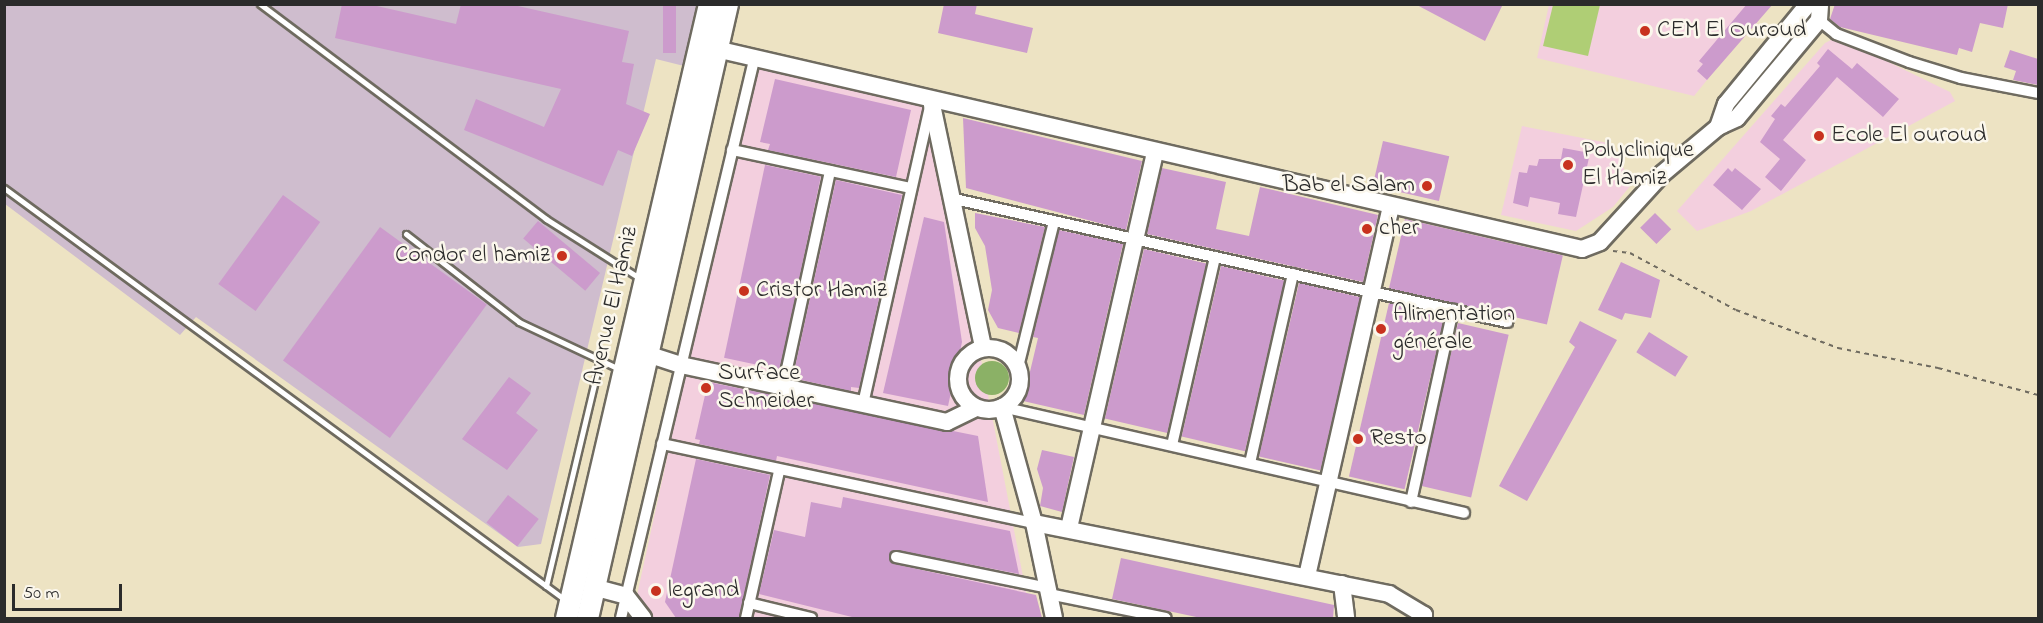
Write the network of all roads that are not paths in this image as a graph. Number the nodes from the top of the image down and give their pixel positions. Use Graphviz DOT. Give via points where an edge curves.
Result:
graph roads {
  1 [pos="260,4"];
  2 [pos="709,4"];
  3 [pos="727,4"];
  4 [pos="1808,4"];
  5 [pos="1820,12"];
  6 [pos="716,49"];
  7 [pos="753,60"];
  8 [pos="2038,93"];
  9 [pos="931,100"];
  10 [pos="1718,127"];
  11 [pos="732,150"];
  12 [pos="1155,152"];
  13 [pos="830,171"];
  14 [pos="4,188"];
  15 [pos="911,188"];
  16 [pos="950,198"];
  17 [pos="1391,207"];
  18 [pos="1054,221"];
  19 [pos="406,234"];
  20 [pos="1136,239"];
  21 [pos="1215,257"];
  22 [pos="1293,274"];
  23 [pos="645,282"];
  24 [pos="1374,292"];
  25 [pos="1453,310"];
  26 [pos="1507,322"];
  27 [pos="983,347"];
  28 [pos="647,354"];
  29 [pos="600,360"];
  30 [pos="681,365"];
  31 [pos="1018,367"];
  32 [pos="624,371"];
  33 [pos="783,387"];
  34 [pos="863,405"];
  35 [pos="1002,407"];
  36 [pos="976,408"];
  37 [pos="1093,426"];
  38 [pos="662,444"];
  39 [pos="1172,445"];
  40 [pos="1250,463"];
  41 [pos="779,471"];
  42 [pos="1329,482"];
  43 [pos="1411,502"];
  44 [pos="1464,513"];
  45 [pos="1034,523"];
  46 [pos="1069,528"];
  47 [pos="896,558"];
  48 [pos="1307,576"];
  49 [pos="1342,584"];
  50 [pos="546,586"];
  51 [pos="593,587"];
  52 [pos="1048,591"];
  53 [pos="626,596"];
  54 [pos="750,603"];
  55 [pos="567,611"];
  56 [pos="1424,617"];
  57 [pos="586,618"];
  58 [pos="621,618"];
  59 [pos="643,618"];
  60 [pos="746,618"];
  61 [pos="811,618"];
  62 [pos="1054,618"];
  63 [pos="1167,618"];
  64 [pos="1346,618"];
  1 -- 23 [label="lane" via="546,219"];
  2 -- 23 [label="highway, Avenue El Hamiz"];
  3 -- 6 [label="highway"];
  4 -- 10 [label="street" via="1726,104"];
  5 -- 8 [label="street" via="1836,34 1909,62 1961,78"];
  5 -- 10 [label="street" via="1737,118"];
  6 -- 7 [label="street"];
  6 -- 28 [label="highway"];
  7 -- 9 [label="street"];
  7 -- 11 [label="street"];
  9 -- 12 [label="street"];
  9 -- 15 [label="street"];
  9 -- 16 [label="street"];
  10 -- 17 [label="street" via="1662,174 1600,242 1581,249"];
  11 -- 13 [label="street"];
  11 -- 30 [label="street"];
  12 -- 17 [label="street"];
  12 -- 20 [label="street"];
  13 -- 15 [label="street"];
  13 -- 33 [label="street"];
  14 -- 50 [label="lane"];
  15 -- 34 [label="street"];
  16 -- 18 [label="street"];
  16 -- 27 [label="street"];
  17 -- 24 [label="street"];
  18 -- 20 [label="street"];
  18 -- 31 [label="street"];
  19 -- 29 [label="lane" via="519,322"];
  20 -- 21 [label="street"];
  20 -- 37 [label="street"];
  21 -- 22 [label="street"];
  21 -- 39 [label="street"];
  22 -- 24 [label="street"];
  22 -- 40 [label="street"];
  23 -- 32 [label="highway, Avenue El Hamiz"];
  24 -- 25 [label="street"];
  24 -- 42 [label="street"];
  25 -- 26 [label="street"];
  25 -- 43 [label="street"];
  27 -- 31 [label="street" via="1008,354"];
  27 -- 36 [label="street" via="973,351 959,369 960,392"];
  28 -- 30 [label="street"];
  28 -- 51 [label="highway"];
  29 -- 32 [label="lane"];
  29 -- 50 [label="lane"];
  30 -- 33 [label="street"];
  30 -- 38 [label="street"];
  31 -- 35 [label="street" via="1018,391"];
  32 -- 55 [label="highway, Avenue El Hamiz"];
  33 -- 34 [label="street"];
  34 -- 36 [label="street" via="946,422"];
  35 -- 36 [label="street"];
  35 -- 37 [label="street"];
  35 -- 45 [label="street"];
  37 -- 39 [label="street"];
  37 -- 46 [label="street"];
  38 -- 41 [label="street"];
  38 -- 53 [label="street"];
  39 -- 40 [label="street"];
  40 -- 42 [label="street"];
  41 -- 45 [label="street"];
  41 -- 54 [label="street"];
  42 -- 43 [label="street"];
  42 -- 48 [label="street"];
  43 -- 44 [label="street"];
  45 -- 46 [label="street"];
  45 -- 52 [label="street"];
  46 -- 48 [label="street"];
  47 -- 52 [label="street"];
  48 -- 49 [label="street"];
  49 -- 56 [label="street" via="1389,594"];
  49 -- 64 [label="street"];
  50 -- 55 [label="lane"];
  51 -- 53 [label="street"];
  51 -- 57 [label="highway"];
  52 -- 62 [label="street"];
  52 -- 63 [label="street"];
  53 -- 58 [label="street"];
  53 -- 59 [label="street"];
  54 -- 60 [label="street"];
  54 -- 61 [label="street"];
}
